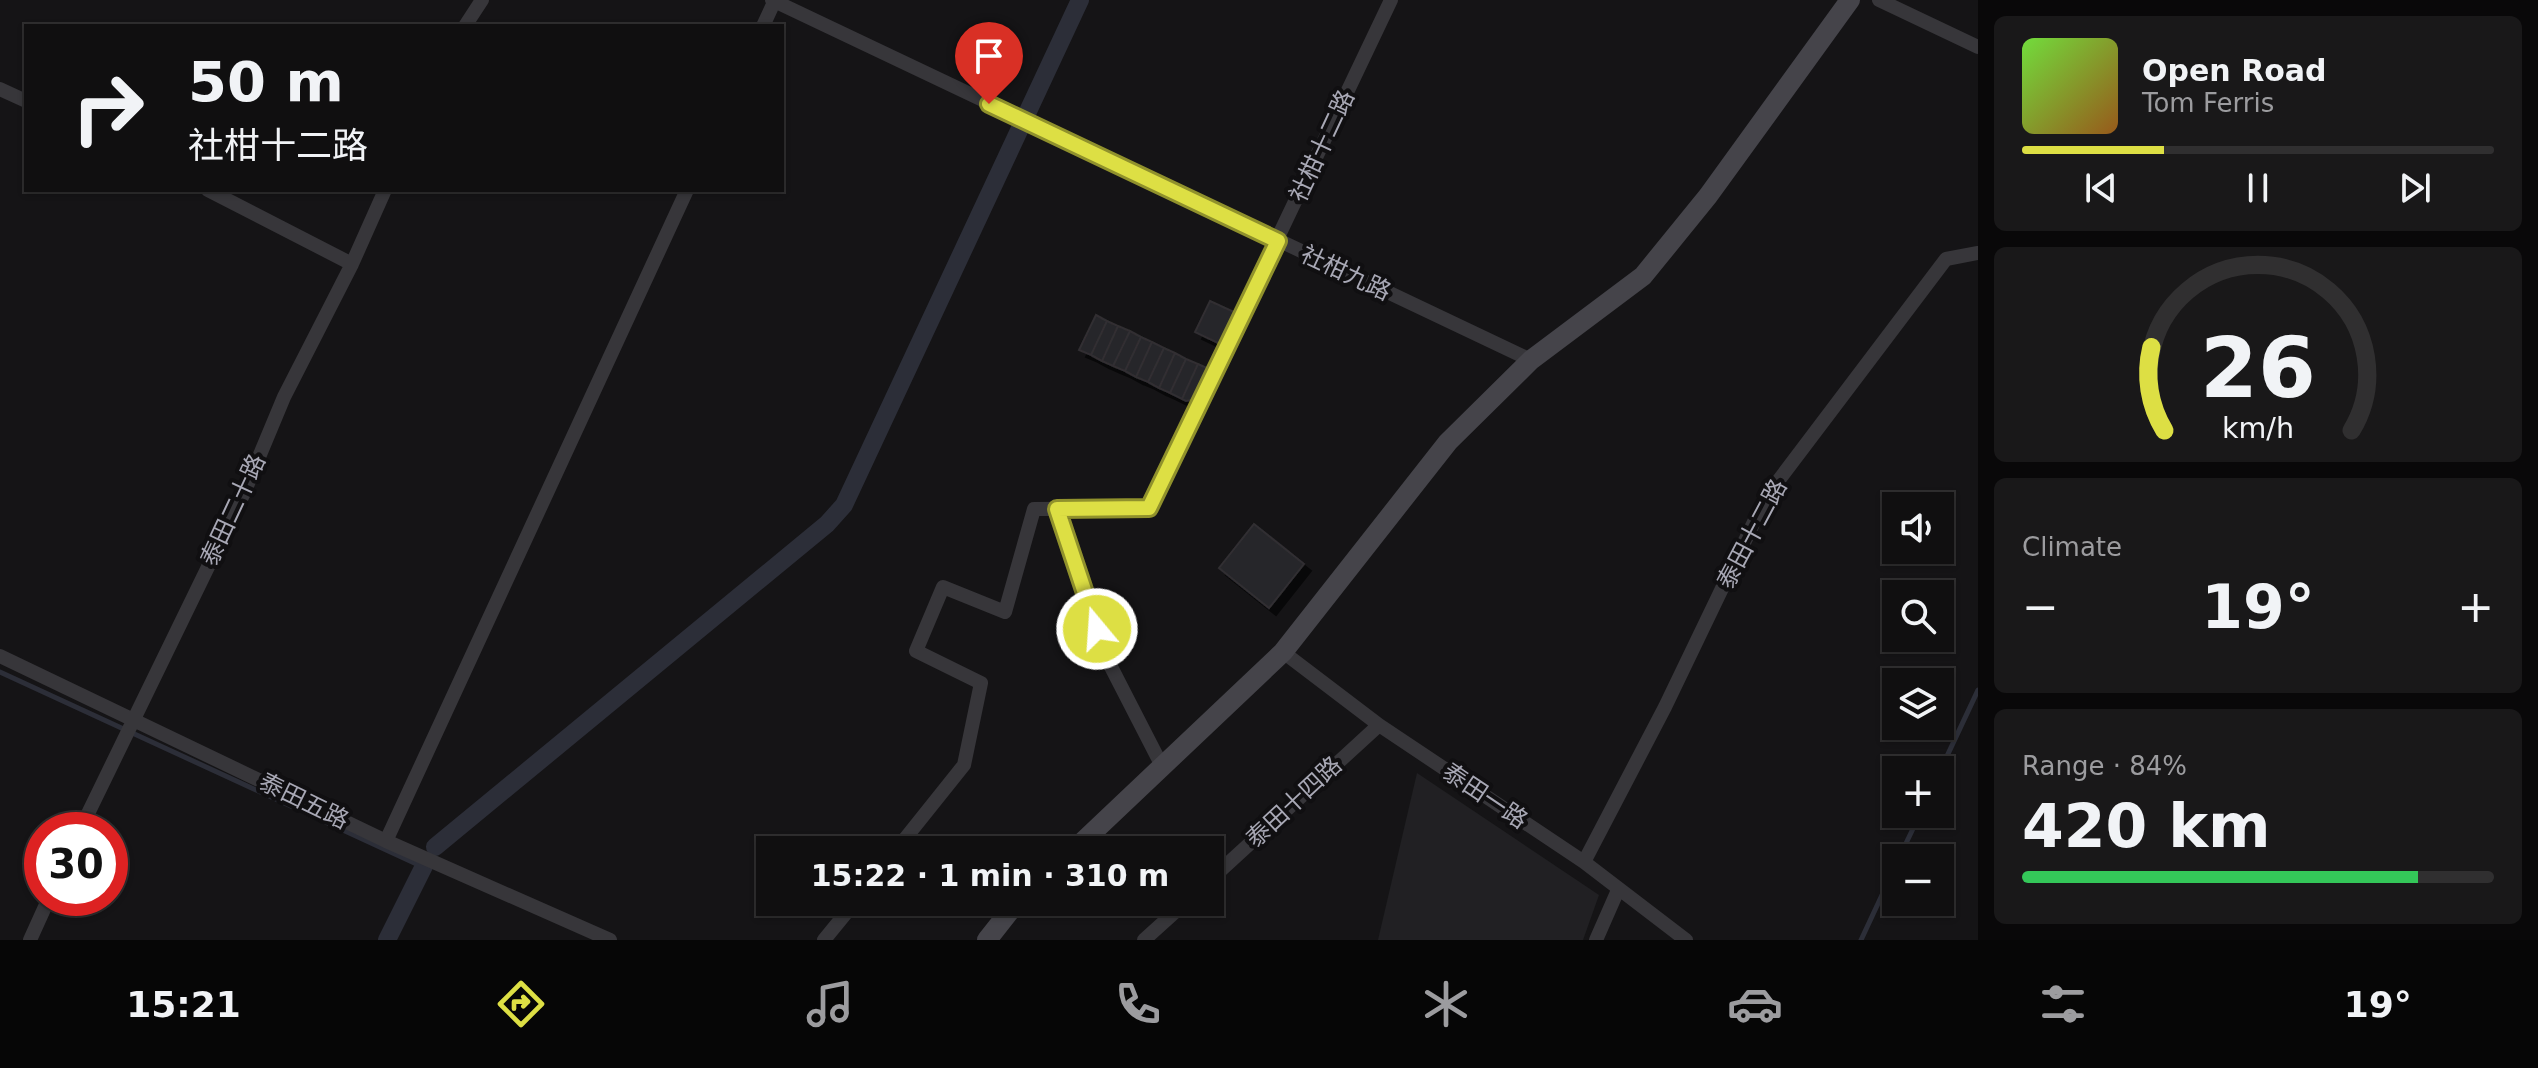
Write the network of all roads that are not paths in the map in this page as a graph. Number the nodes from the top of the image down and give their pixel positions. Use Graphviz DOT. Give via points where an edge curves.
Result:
graph roads {
  1 [pos="482,0"];
  2 [pos="1391,0"];
  3 [pos="1850,0"];
  4 [pos="1879,0"];
  5 [pos="774,1"];
  6 [pos="466,24"];
  7 [pos="764,24"];
  8 [pos="1978,47"];
  9 [pos="0,89"];
  10 [pos="24,100"];
  11 [pos="212,192"];
  12 [pos="384,192"];
  13 [pos="686,192"];
  14 [pos="1278,241"];
  15 [pos="1978,253"];
  16 [pos="352,264"];
  17 [pos="1531,360"];
  18 [pos="1057,509"];
  19 [pos="1283,652"];
  20 [pos="0,656"];
  21 [pos="132,718"];
  22 [pos="1379,725"];
  23 [pos="1163,768"];
  24 [pos="88,812"];
  25 [pos="907,836"];
  26 [pos="1089,836"];
  27 [pos="386,841"];
  28 [pos="1584,862"];
  29 [pos="1224,867"];
  30 [pos="1618,890"];
  31 [pos="41,916"];
  32 [pos="844,916"];
  33 [pos="1006,916"];
  34 [pos="1171,916"];
  35 [pos="30,940"];
  36 [pos="610,940"];
  37 [pos="824,940"];
  38 [pos="987,940"];
  39 [pos="1144,940"];
  40 [pos="1596,940"];
  41 [pos="1686,940"];
  1 -- 6 [label="street"];
  2 -- 14 [label="street, 社柑十二路"];
  3 -- 17 [label="street" via="1643,276"];
  4 -- 8 [label="street"];
  5 -- 7 [label="street"];
  5 -- 14 [label="street, 社柑九路"];
  9 -- 10 [label="street"];
  11 -- 16 [label="street"];
  12 -- 16 [label="street, 泰田二十路"];
  13 -- 27 [label="street"];
  14 -- 17 [label="street, 社柑九路"];
  14 -- 18 [label="street, 社柑十二路" via="1149,508"];
  15 -- 28 [label="street, 泰田十二路" via="1946,259 1766,497"];
  16 -- 21 [label="street, 泰田二十路"];
  17 -- 19 [label="street" via="1448,442"];
  18 -- 23 [label="street" via="1107,659"];
  18 -- 25 [label="street" via="1034,509 1005,612 943,587 916,651 981,683 964,765"];
  19 -- 22 [label="street, 泰田一路"];
  19 -- 23 [label="street"];
  20 -- 21 [label="street, 泰田五路"];
  21 -- 24 [label="street, 泰田二十路"];
  21 -- 27 [label="street, 泰田五路"];
  22 -- 28 [label="street, 泰田一路"];
  22 -- 29 [label="street, 泰田十四路"];
  23 -- 26 [label="street"];
  27 -- 36 [label="street, 泰田五路"];
  28 -- 30 [label="street, 泰田一路"];
  30 -- 40 [label="street"];
  30 -- 41 [label="street, 泰田一路"];
  31 -- 35 [label="street"];
  32 -- 37 [label="street"];
  33 -- 38 [label="street"];
  34 -- 39 [label="street"];
}
